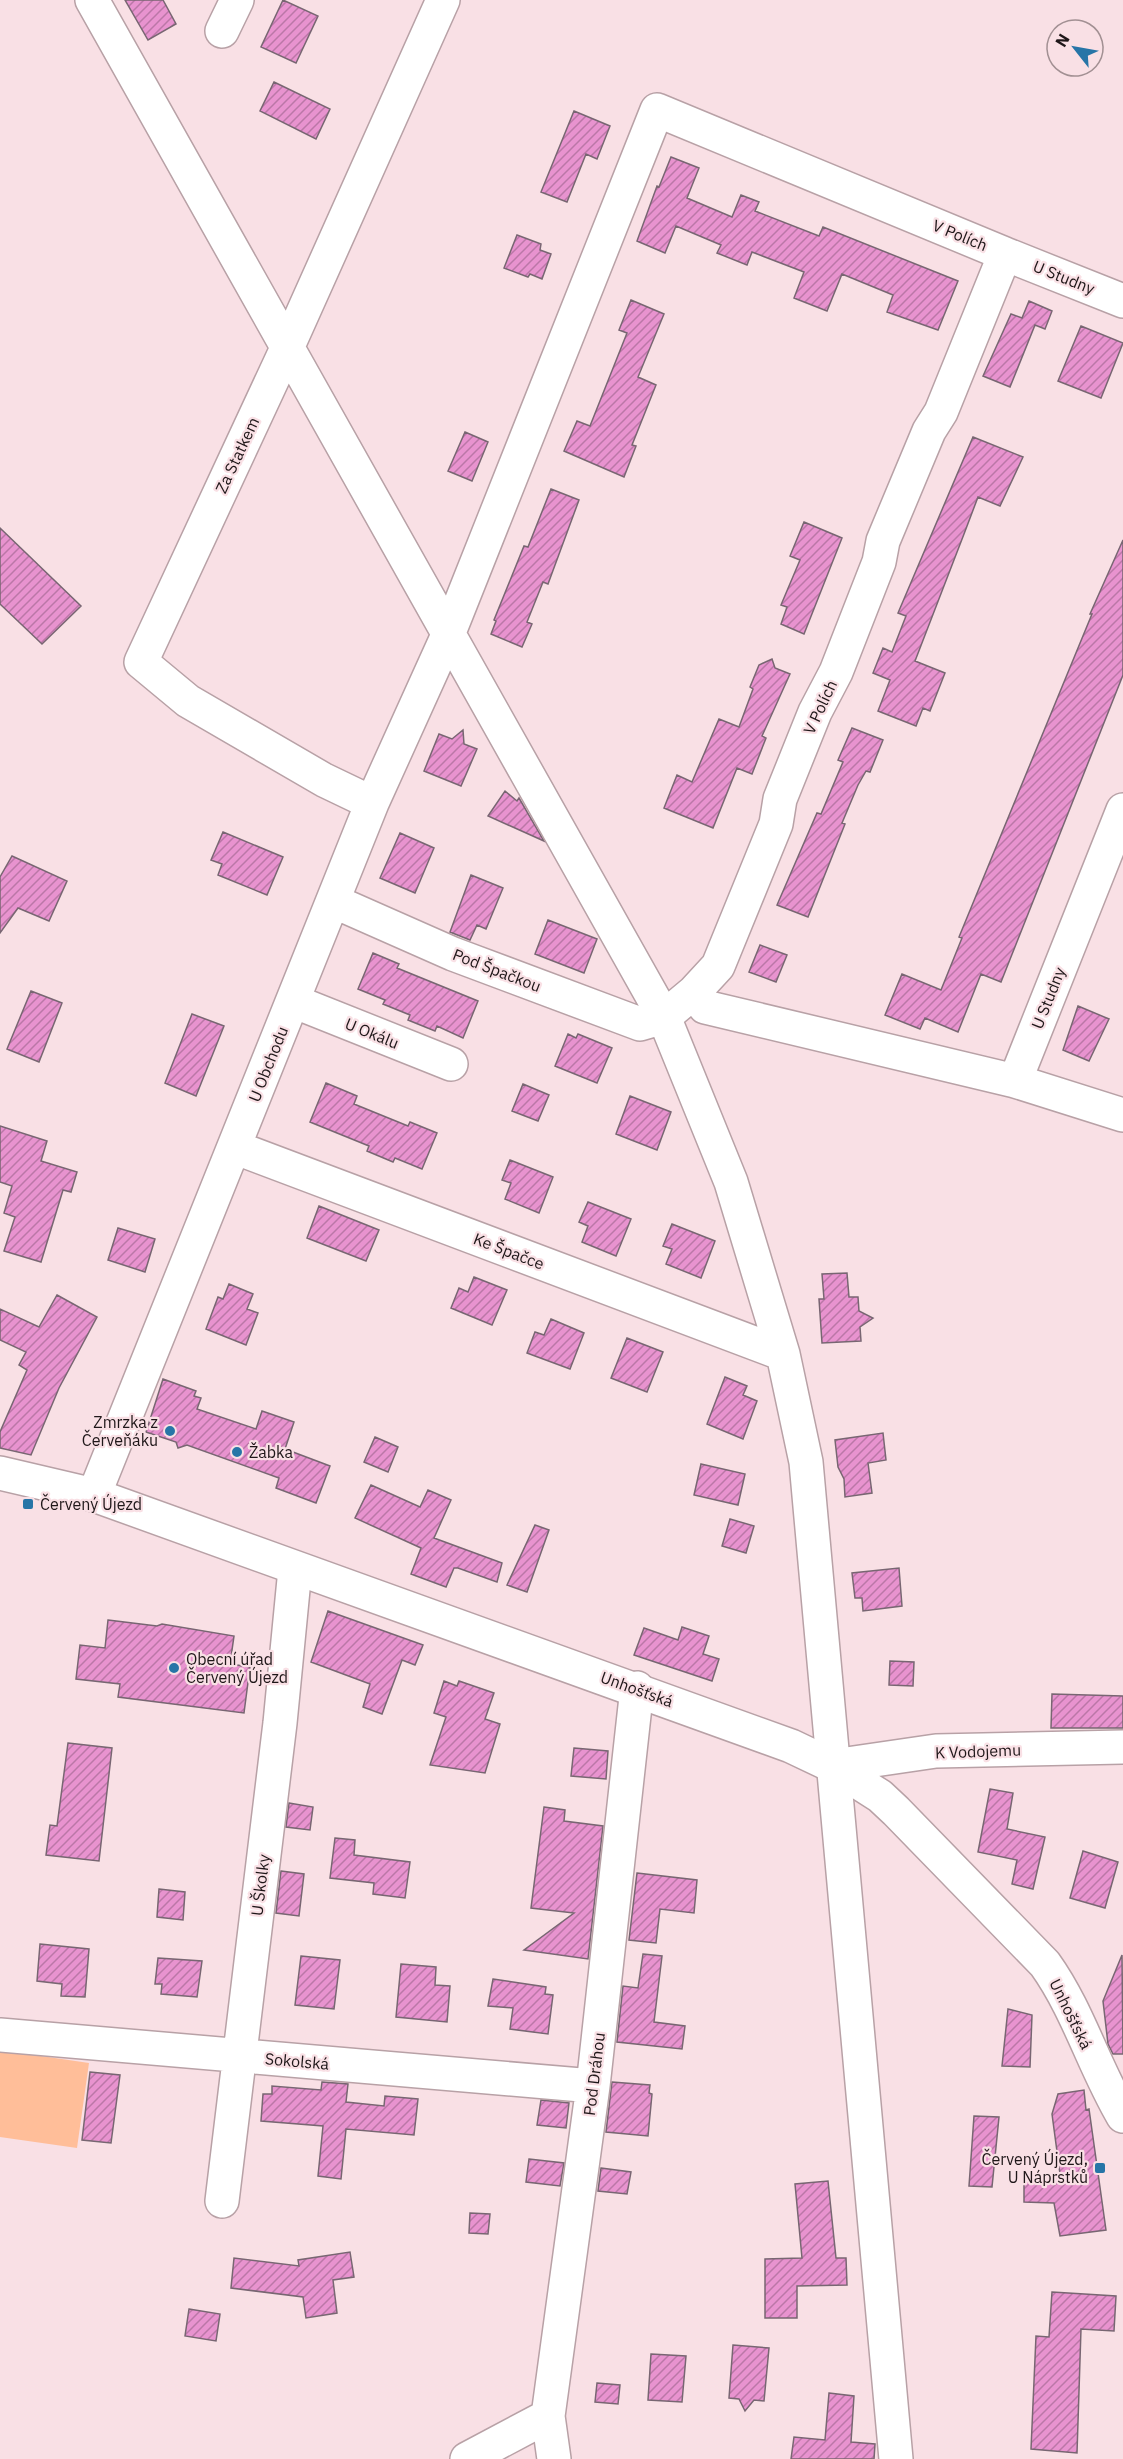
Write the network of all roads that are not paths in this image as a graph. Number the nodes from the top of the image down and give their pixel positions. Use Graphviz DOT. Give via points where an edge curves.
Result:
graph roads {
  1 [pos="92,0"];
  2 [pos="237,0"];
  3 [pos="443,0"];
  4 [pos="222,31"];
  5 [pos="1005,254"];
  6 [pos="1123,301"];
  7 [pos="288,346"];
  8 [pos="448,635"];
  9 [pos="372,803"];
  10 [pos="1123,810"];
  11 [pos="333,901"];
  12 [pos="694,992"];
  13 [pos="293,1001"];
  14 [pos="664,1017"];
  15 [pos="451,1064"];
  16 [pos="1015,1081"];
  17 [pos="1123,1115"];
  18 [pos="234,1148"];
  19 [pos="783,1354"];
  20 [pos="0,1473"];
  21 [pos="94,1495"];
  22 [pos="295,1569"];
  23 [pos="637,1688"];
  24 [pos="1123,1747"];
  25 [pos="833,1766"];
  26 [pos="0,2035"];
  27 [pos="239,2056"];
  28 [pos="593,2086"];
  29 [pos="1123,2116"];
  30 [pos="222,2201"];
  31 [pos="548,2416"];
  32 [pos="467,2459"];
  33 [pos="554,2459"];
  34 [pos="896,2459"];
  1 -- 7 [label="street"];
  2 -- 4 [label="street"];
  3 -- 7 [label="street, Za Statkem"];
  5 -- 6 [label="street, U Studny"];
  5 -- 8 [label="street, V Polích" via="657,110"];
  5 -- 12 [label="street, V Polích" via="883,541 879,562 780,799 776,824 718,966"];
  7 -- 8 [label="street"];
  7 -- 9 [label="street, Za Statkem" via="141,662 188,701 324,780"];
  8 -- 9 [label="street, U Obchodu"];
  8 -- 14 [label="street"];
  9 -- 11 [label="street, U Obchodu"];
  10 -- 16 [label="street, U Studny"];
  11 -- 13 [label="street, U Obchodu"];
  11 -- 14 [label="street, Pod Špačkou" via="453,954 640,1024"];
  12 -- 14 [label="street, V Polích"];
  12 -- 16 [label="street" via="705,1007"];
  13 -- 15 [label="street, U Okálu"];
  13 -- 18 [label="street, U Obchodu"];
  14 -- 19 [label="street" via="731,1182"];
  16 -- 17 [label="street"];
  18 -- 19 [label="street, Ke Špačce"];
  18 -- 21 [label="street, U Obchodu"];
  19 -- 25 [label="street" via="806,1462"];
  20 -- 21 [label="street, Unhošťská"];
  21 -- 22 [label="street, Unhošťská"];
  22 -- 23 [label="street, Unhošťská"];
  22 -- 27 [label="street, U Školky"];
  23 -- 25 [label="street, Unhošťská" via="791,1746"];
  23 -- 28 [label="street, Pod Dráhou"];
  24 -- 25 [label="street, K Vodojemu" via="936,1751"];
  25 -- 29 [label="street, Unhošťská" via="880,1796 1045,1964"];
  25 -- 34 [label="street"];
  26 -- 27 [label="street, Sokolská"];
  27 -- 28 [label="street, Sokolská"];
  27 -- 30 [label="street, U Školky"];
  28 -- 31 [label="street, Pod Dráhou"];
  31 -- 32 [label="street"];
  31 -- 33 [label="street, Pod Dráhou"];
}
